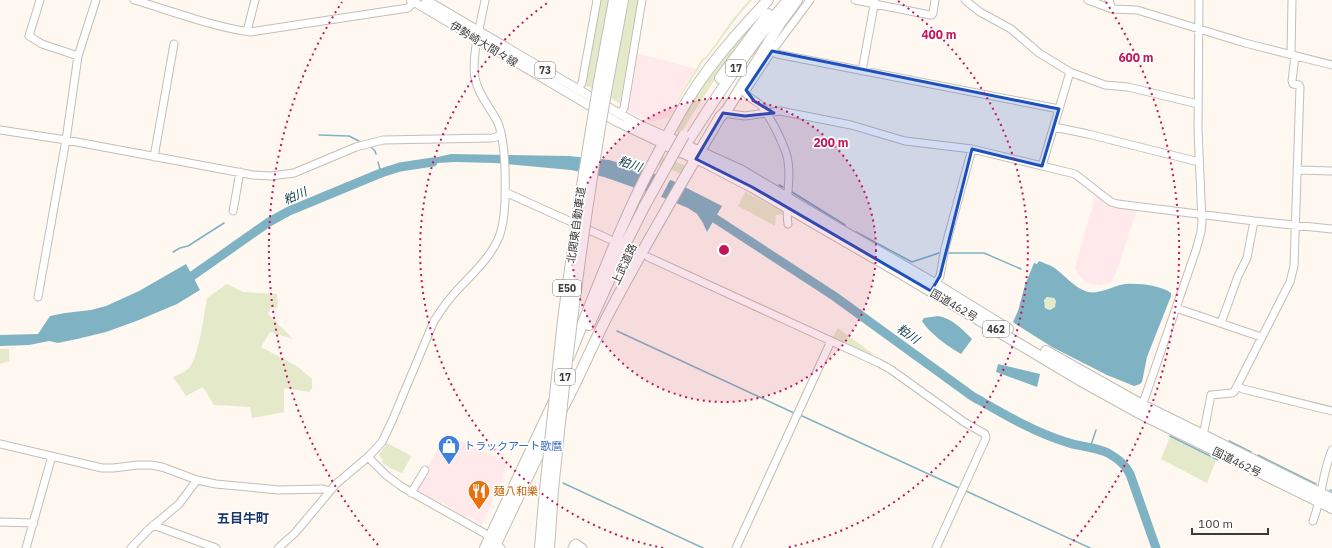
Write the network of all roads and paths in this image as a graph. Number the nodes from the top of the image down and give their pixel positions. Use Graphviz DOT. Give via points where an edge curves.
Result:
graph roads {
  1 [pos="40,0"];
  2 [pos="96,0"];
  3 [pos="134,0"];
  4 [pos="255,0"];
  5 [pos="426,0"];
  6 [pos="485,0"];
  7 [pos="597,0"];
  8 [pos="614,0"];
  9 [pos="623,0"];
  10 [pos="642,0"];
  11 [pos="768,0"];
  12 [pos="779,0"];
  13 [pos="788,0"];
  14 [pos="810,0"];
  15 [pos="855,0"];
  16 [pos="935,0"];
  17 [pos="965,0"];
  18 [pos="1088,0"];
  19 [pos="1109,0"];
  20 [pos="1199,0"];
  21 [pos="1292,0"];
  22 [pos="413,1"];
  23 [pos="875,2"];
  24 [pos="798,7"];
  25 [pos="1112,9"];
  26 [pos="1199,29"];
  27 [pos="247,31"];
  28 [pos="479,31"];
  29 [pos="478,40"];
  30 [pos="174,44"];
  31 [pos="772,51"];
  32 [pos="1293,55"];
  33 [pos="78,56"];
  34 [pos="1332,65"];
  35 [pos="862,71"];
  36 [pos="1070,72"];
  37 [pos="602,89"];
  38 [pos="578,90"];
  39 [pos="1198,104"];
  40 [pos="1059,109"];
  41 [pos="723,113"];
  42 [pos="766,113"];
  43 [pos="620,114"];
  44 [pos="1054,127"];
  45 [pos="0,130"];
  46 [pos="501,134"];
  47 [pos="687,137"];
  48 [pos="66,140"];
  49 [pos="665,140"];
  50 [pos="972,149"];
  51 [pos="698,155"];
  52 [pos="154,157"];
  53 [pos="1199,162"];
  54 [pos="1042,166"];
  55 [pos="1297,170"];
  56 [pos="1332,171"];
  57 [pos="240,172"];
  58 [pos="505,189"];
  59 [pos="787,202"];
  60 [pos="648,208"];
  61 [pos="233,211"];
  62 [pos="1202,214"];
  63 [pos="1254,222"];
  64 [pos="788,224"];
  65 [pos="1296,226"];
  66 [pos="1332,230"];
  67 [pos="609,239"];
  68 [pos="648,257"];
  69 [pos="933,288"];
  70 [pos="38,297"];
  71 [pos="1176,308"];
  72 [pos="1220,323"];
  73 [pos="1262,337"];
  74 [pos="831,341"];
  75 [pos="1237,386"];
  76 [pos="557,395"];
  77 [pos="1141,409"];
  78 [pos="1332,411"];
  79 [pos="548,434"];
  80 [pos="1203,436"];
  81 [pos="0,444"];
  82 [pos="1332,450"];
  83 [pos="52,456"];
  84 [pos="368,457"];
  85 [pos="425,470"];
  86 [pos="197,480"];
  87 [pos="549,490"];
  88 [pos="330,491"];
  89 [pos="411,493"];
  90 [pos="1320,498"];
  91 [pos="1332,499"];
  92 [pos="1332,508"];
  93 [pos="1313,521"];
  94 [pos="0,522"];
  95 [pos="34,523"];
  96 [pos="153,526"];
  97 [pos="495,545"];
  98 [pos="26,548"];
  99 [pos="131,548"];
  100 [pos="216,548"];
  101 [pos="278,548"];
  102 [pos="485,548"];
  103 [pos="540,548"];
  104 [pos="549,548"];
  105 [pos="572,548"];
  106 [pos="583,548"];
  107 [pos="736,548"];
  108 [pos="936,548"];
  1 -- 33 [label="street" via="29,36 42,44"];
  2 -- 33 [label="street"];
  3 -- 27 [label="street" via="216,25"];
  4 -- 27 [label="street"];
  5 -- 28 [label="main road, 伊勢崎大間々線 / 73"];
  6 -- 28 [label="street"];
  7 -- 38 [label="street" via="582,83"];
  8 -- 37 [label="highway, 北関東自動車道 / E50"];
  9 -- 37 [label="highway, 北関東自動車道 / E50"];
  10 -- 43 [label="street" via="624,108"];
  11 -- 49 [label="highway" via="711,66 691,94"];
  12 -- 47 [label="highway, 上武道路 / 17" via="724,72"];
  13 -- 47 [label="highway, 上武道路 / 17"];
  14 -- 24 [label="street"];
  15 -- 23 [label="street"];
  16 -- 23 [label="street" via="933,13 930,15"];
  17 -- 36 [label="street" via="980,12 1011,28 1038,53"];
  18 -- 25 [label="street"];
  19 -- 25 [label="street"];
  20 -- 26 [label="street"];
  21 -- 32 [label="street"];
  22 -- 27 [label="street" via="408,8"];
  22 -- 29 [label="main road, 伊勢崎大間々線 / 73"];
  23 -- 35 [label="street"];
  24 -- 31 [label="street"];
  24 -- 41 [label="highway" via="777,28"];
  25 -- 26 [label="street" via="1137,10"];
  26 -- 32 [label="street"];
  26 -- 39 [label="street"];
  28 -- 29 [label="street"];
  28 -- 38 [label="main road, 伊勢崎大間々線 / 73"];
  29 -- 46 [label="street" via="474,64 476,82"];
  29 -- 49 [label="main road, 伊勢崎大間々線 / 73" via="617,122"];
  30 -- 52 [label="street"];
  31 -- 35 [label="street"];
  31 -- 42 [label="street" via="745,92 762,106"];
  32 -- 34 [label="street"];
  32 -- 55 [label="street" via="1292,81 1300,87"];
  33 -- 48 [label="street"];
  35 -- 40 [label="street"];
  36 -- 39 [label="street" via="1105,85 1128,87"];
  36 -- 40 [label="street"];
  37 -- 87 [label="highway, 北関東自動車道 / E50, bridge" via="579,204 563,320"];
  38 -- 43 [label="main road, 伊勢崎大間々線 / 73"];
  39 -- 53 [label="street"];
  40 -- 44 [label="street"];
  41 -- 42 [label="street" via="745,116"];
  41 -- 51 [label="highway"];
  42 -- 50 [label="street" via="780,111 851,125 905,141"];
  42 -- 59 [label="street" via="786,154"];
  43 -- 49 [label="main road, 伊勢崎大間々線 / 73"];
  44 -- 53 [label="street"];
  44 -- 54 [label="street"];
  45 -- 48 [label="street"];
  46 -- 57 [label="street" via="492,138 383,140 289,174 270,176"];
  46 -- 58 [label="street"];
  47 -- 60 [label="highway, 上武道路 / 17"];
  48 -- 52 [label="street"];
  48 -- 70 [label="street"];
  49 -- 51 [label="highway, 国道462号 / 462"];
  49 -- 76 [label="highway" via="617,237 563,371"];
  50 -- 54 [label="street"];
  50 -- 69 [label="street" via="940,276"];
  51 -- 59 [label="highway, 国道462号 / 462" via="736,178"];
  51 -- 79 [label="highway" via="606,320"];
  52 -- 57 [label="street"];
  53 -- 62 [label="street"];
  54 -- 62 [label="street" via="1075,174 1114,203"];
  55 -- 56 [label="street"];
  55 -- 65 [label="street"];
  57 -- 61 [label="street"];
  58 -- 67 [label="street"];
  58 -- 84 [label="street" via="504,218 497,242 486,259 440,310 388,431"];
  59 -- 64 [label="street"];
  59 -- 69 [label="highway, 国道462号 / 462"];
  60 -- 76 [label="highway, 上武道路 / 17" via="608,281"];
  60 -- 79 [label="highway, 上武道路 / 17"];
  62 -- 63 [label="street"];
  62 -- 71 [label="street" via="1200,241"];
  63 -- 65 [label="street"];
  63 -- 72 [label="street" via="1246,261"];
  65 -- 66 [label="street"];
  65 -- 73 [label="street" via="1294,266 1290,282"];
  68 -- 74 [label="street"];
  69 -- 77 [label="highway, 国道462号 / 462" via="1083,382"];
  71 -- 72 [label="street"];
  71 -- 77 [label="street"];
  72 -- 73 [label="street"];
  73 -- 75 [label="street"];
  74 -- 107 [label="street"];
  74 -- 108 [label="street" via="890,369 986,435"];
  75 -- 78 [label="street"];
  75 -- 80 [label="street" via="1232,393 1211,395"];
  76 -- 97 [label="highway, 上武道路 / 17"];
  77 -- 80 [label="highway, 国道462号 / 462"];
  77 -- 90 [label="highway, 国道462号 / 462"];
  79 -- 97 [label="highway, 上武道路 / 17"];
  80 -- 90 [label="highway, 国道462号 / 462"];
  81 -- 83 [label="street"];
  82 -- 90 [label="street"];
  83 -- 86 [label="street" via="102,468 157,465"];
  83 -- 95 [label="street"];
  84 -- 88 [label="street"];
  84 -- 89 [label="street" via="386,475"];
  85 -- 89 [label="street"];
  86 -- 88 [label="street" via="265,489"];
  86 -- 96 [label="street" via="179,504"];
  87 -- 103 [label="highway, 北関東自動車道 / E50"];
  87 -- 104 [label="highway, 北関東自動車道 / E50"];
  88 -- 101 [label="street"];
  89 -- 97 [label="street" via="483,532"];
  90 -- 91 [label="highway, 国道462号 / 462"];
  90 -- 92 [label="highway, 国道462号 / 462"];
  90 -- 93 [label="street"];
  94 -- 95 [label="street"];
  95 -- 98 [label="street"];
  96 -- 99 [label="street"];
  96 -- 100 [label="street"];
  97 -- 102 [label="highway, 上武道路 / 17"];
  105 -- 106 [label="street" via="574,544"];
}
